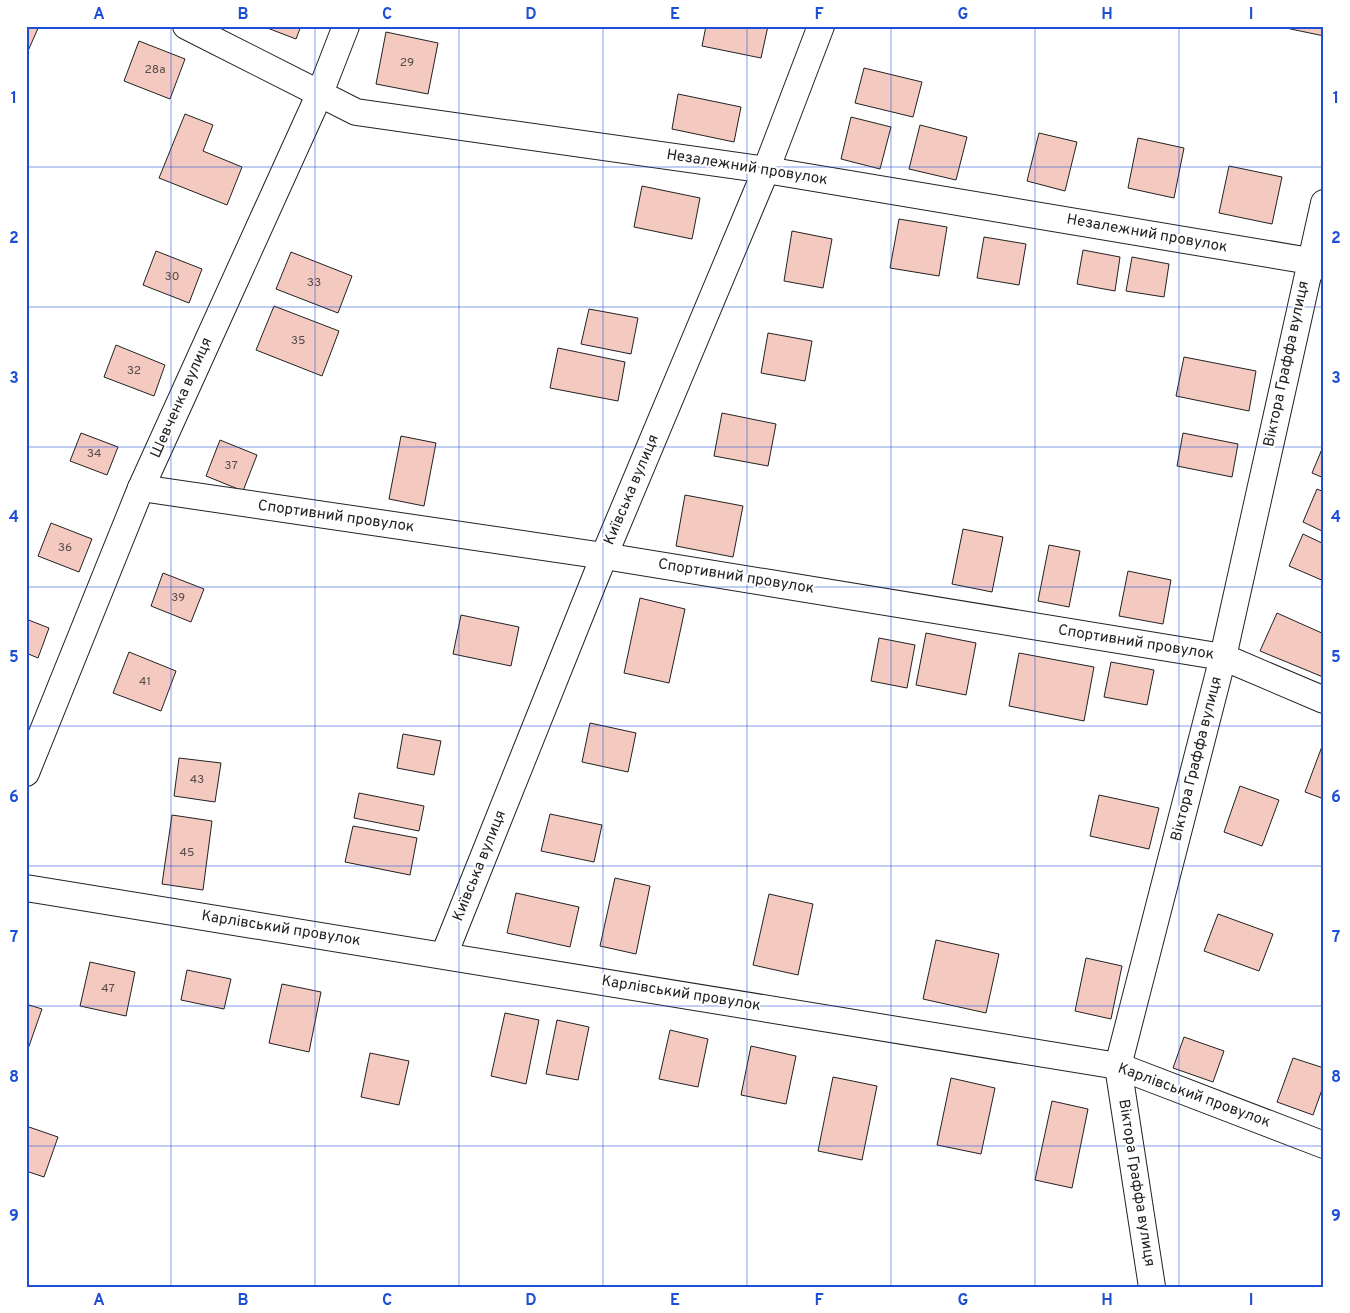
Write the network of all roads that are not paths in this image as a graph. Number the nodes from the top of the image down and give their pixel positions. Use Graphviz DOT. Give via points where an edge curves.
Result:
graph roads {
  1 [pos="186,26"];
  2 [pos="346,26"];
  3 [pos="821,26"];
  4 [pos="320,93"];
  5 [pos="766,170"];
  6 [pos="1324,203"];
  7 [pos="1317,264"];
  8 [pos="141,488"];
  9 [pos="604,556"];
  10 [pos="1223,657"];
  11 [pos="1324,700"];
  12 [pos="26,773"];
  13 [pos="26,888"];
  14 [pos="444,955"];
  15 [pos="1118,1066"];
  16 [pos="1324,1145"];
  17 [pos="1152,1287"];
  1 -- 4 [label="street, Незалежний провулок"];
  2 -- 4 [label="street, Шевченка вулиця"];
  3 -- 5 [label="street, Київська вулиця"];
  4 -- 5 [label="street, Незалежний провулок" via="356,112"];
  4 -- 8 [label="street, Шевченка вулиця"];
  5 -- 7 [label="street, Незалежний провулок"];
  5 -- 9 [label="street, Київська вулиця"];
  6 -- 7 [label="street, Віктора Граффа вулиця"];
  7 -- 10 [label="street, Віктора Граффа вулиця"];
  8 -- 9 [label="street, Спортивний провулок"];
  8 -- 12 [label="street, Шевченка вулиця"];
  9 -- 10 [label="street, Спортивний провулок"];
  9 -- 14 [label="street, Київська вулиця"];
  10 -- 11 [label="street, Спортивний провулок"];
  10 -- 15 [label="street, Віктора Граффа вулиця"];
  13 -- 14 [label="street, Карлівський провулок"];
  14 -- 15 [label="street, Карлівський провулок"];
  15 -- 16 [label="street, Карлівський провулок"];
  15 -- 17 [label="street, Віктора Граффа вулиця"];
}
